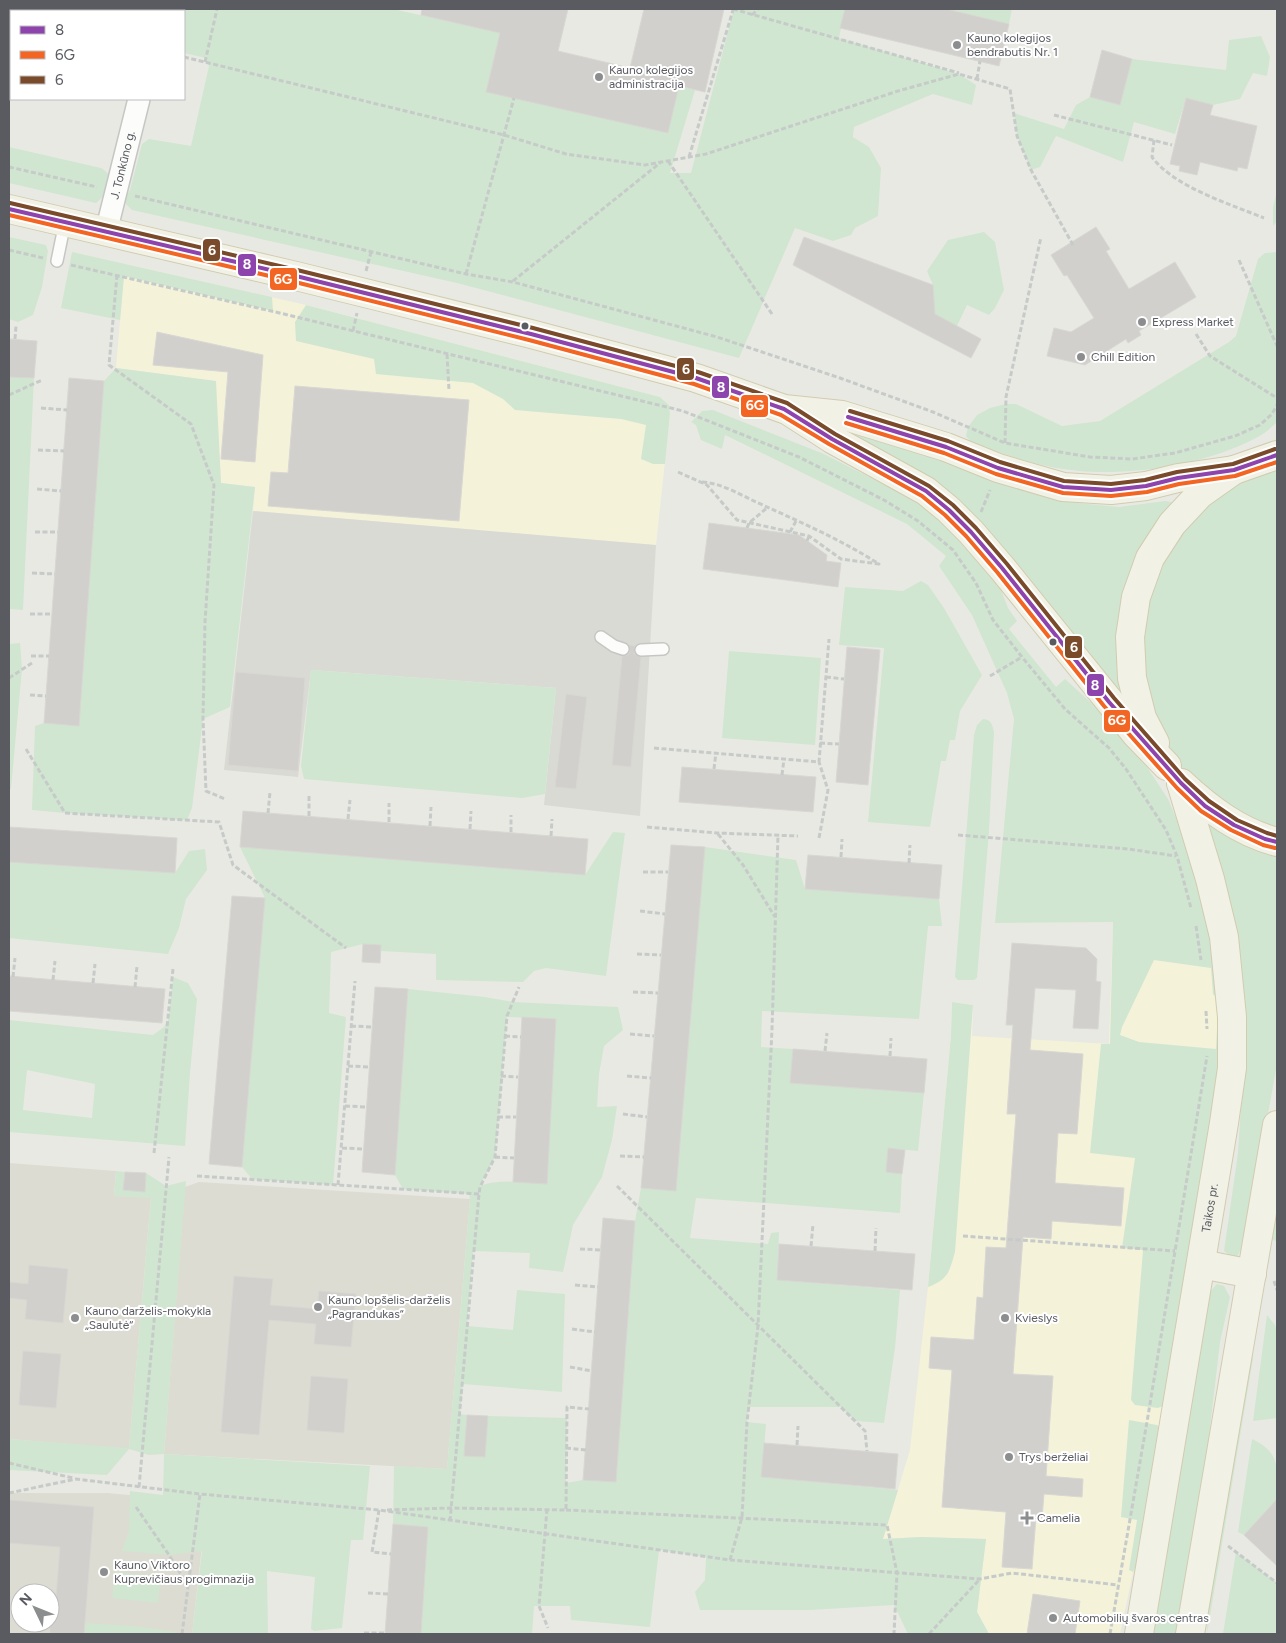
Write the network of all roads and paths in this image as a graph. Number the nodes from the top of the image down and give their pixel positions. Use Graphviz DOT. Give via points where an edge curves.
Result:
graph roads {
  1 [pos="217,9"];
  2 [pos="733,9"];
  3 [pos="758,9"];
  4 [pos="752,15"];
  5 [pos="185,57"];
  6 [pos="980,61"];
  7 [pos="205,62"];
  8 [pos="959,74"];
  9 [pos="977,79"];
  10 [pos="514,98"];
  11 [pos="139,100"];
  12 [pos="1054,115"];
  13 [pos="504,135"];
  14 [pos="1154,140"];
  15 [pos="1172,145"];
  16 [pos="689,157"];
  17 [pos="668,161"];
  18 [pos="661,162"];
  19 [pos="9,167"];
  20 [pos="116,192"];
  21 [pos="9,209"];
  22 [pos="1264,218"];
  23 [pos="65,222"];
  24 [pos="106,232"];
  25 [pos="1041,237"];
  26 [pos="1074,246"];
  27 [pos="9,250"];
  28 [pos="1239,260"];
  29 [pos="57,261"];
  30 [pos="466,274"];
  31 [pos="117,275"];
  32 [pos="513,282"];
  33 [pos="772,314"];
  34 [pos="16,326"];
  35 [pos="1196,334"];
  36 [pos="15,339"];
  37 [pos="1277,346"];
  38 [pos="447,354"];
  39 [pos="42,380"];
  40 [pos="449,390"];
  41 [pos="9,395"];
  42 [pos="1277,398"];
  43 [pos="1277,405"];
  44 [pos="41,408"];
  45 [pos="784,408"];
  46 [pos="67,410"];
  47 [pos="1277,433"];
  48 [pos="38,450"];
  49 [pos="64,451"];
  50 [pos="1002,455"];
  51 [pos="1277,455"];
  52 [pos="1234,470"];
  53 [pos="678,472"];
  54 [pos="1178,478"];
  55 [pos="702,482"];
  56 [pos="37,489"];
  57 [pos="61,491"];
  58 [pos="768,507"];
  59 [pos="796,521"];
  60 [pos="749,523"];
  61 [pos="747,528"];
  62 [pos="35,532"];
  63 [pos="58,532"];
  64 [pos="790,532"];
  65 [pos="809,536"];
  66 [pos="807,541"];
  67 [pos="962,541"];
  68 [pos="32,573"];
  69 [pos="55,574"];
  70 [pos="30,614"];
  71 [pos="52,614"];
  72 [pos="600,637"];
  73 [pos="829,639"];
  74 [pos="623,649"];
  75 [pos="663,649"];
  76 [pos="642,650"];
  77 [pos="31,656"];
  78 [pos="49,656"];
  79 [pos="1022,657"];
  80 [pos="32,663"];
  81 [pos="990,676"];
  82 [pos="826,677"];
  83 [pos="9,678"];
  84 [pos="844,679"];
  85 [pos="30,694"];
  86 [pos="46,696"];
  87 [pos="820,743"];
  88 [pos="839,744"];
  89 [pos="654,748"];
  90 [pos="26,750"];
  91 [pos="716,752"];
  92 [pos="784,758"];
  93 [pos="819,762"];
  94 [pos="714,769"];
  95 [pos="782,775"];
  96 [pos="1174,775"];
  97 [pos="270,792"];
  98 [pos="310,796"];
  99 [pos="225,799"];
  100 [pos="350,800"];
  101 [pos="389,804"];
  102 [pos="431,807"];
  103 [pos="471,811"];
  104 [pos="268,813"];
  105 [pos="511,815"];
  106 [pos="309,816"];
  107 [pos="348,819"];
  108 [pos="552,819"];
  109 [pos="389,822"];
  110 [pos="430,826"];
  111 [pos="648,827"];
  112 [pos="470,829"];
  113 [pos="510,832"];
  114 [pos="717,833"];
  115 [pos="778,834"];
  116 [pos="958,835"];
  117 [pos="551,836"];
  118 [pos="798,836"];
  119 [pos="819,838"];
  120 [pos="842,840"];
  121 [pos="1277,842"];
  122 [pos="910,845"];
  123 [pos="1177,856"];
  124 [pos="841,857"];
  125 [pos="909,863"];
  126 [pos="643,872"];
  127 [pos="668,872"];
  128 [pos="640,911"];
  129 [pos="1192,911"];
  130 [pos="665,914"];
  131 [pos="775,918"];
  132 [pos="1194,919"];
  133 [pos="346,948"];
  134 [pos="637,954"];
  135 [pos="661,955"];
  136 [pos="15,958"];
  137 [pos="55,960"];
  138 [pos="96,964"];
  139 [pos="137,966"];
  140 [pos="1202,966"];
  141 [pos="173,969"];
  142 [pos="13,977"];
  143 [pos="53,980"];
  144 [pos="354,981"];
  145 [pos="93,983"];
  146 [pos="135,986"];
  147 [pos="519,988"];
  148 [pos="633,992"];
  149 [pos="658,993"];
  150 [pos="1206,1004"];
  151 [pos="351,1026"];
  152 [pos="372,1027"];
  153 [pos="827,1033"];
  154 [pos="630,1034"];
  155 [pos="505,1036"];
  156 [pos="654,1036"];
  157 [pos="521,1037"];
  158 [pos="891,1038"];
  159 [pos="1207,1038"];
  160 [pos="825,1051"];
  161 [pos="1208,1054"];
  162 [pos="890,1056"];
  163 [pos="348,1066"];
  164 [pos="369,1067"];
  165 [pos="501,1076"];
  166 [pos="627,1076"];
  167 [pos="518,1077"];
  168 [pos="651,1078"];
  169 [pos="344,1106"];
  170 [pos="366,1107"];
  171 [pos="623,1114"];
  172 [pos="498,1117"];
  173 [pos="516,1117"];
  174 [pos="647,1117"];
  175 [pos="1277,1125"];
  176 [pos="341,1148"];
  177 [pos="363,1148"];
  178 [pos="154,1152"];
  179 [pos="620,1156"];
  180 [pos="169,1157"];
  181 [pos="495,1157"];
  182 [pos="644,1157"];
  183 [pos="514,1158"];
  184 [pos="196,1176"];
  185 [pos="338,1185"];
  186 [pos="617,1186"];
  187 [pos="479,1194"];
  188 [pos="813,1224"];
  189 [pos="876,1228"];
  190 [pos="963,1236"];
  191 [pos="811,1246"];
  192 [pos="580,1249"];
  193 [pos="601,1250"];
  194 [pos="874,1251"];
  195 [pos="1175,1252"];
  196 [pos="1201,1264"];
  197 [pos="1252,1274"];
  198 [pos="575,1284"];
  199 [pos="598,1287"];
  200 [pos="758,1326"];
  201 [pos="572,1329"];
  202 [pos="595,1332"];
  203 [pos="570,1368"];
  204 [pos="592,1371"];
  205 [pos="589,1409"];
  206 [pos="798,1426"];
  207 [pos="797,1446"];
  208 [pos="566,1448"];
  209 [pos="586,1450"];
  210 [pos="867,1452"];
  211 [pos="9,1464"];
  212 [pos="76,1479"];
  213 [pos="139,1487"];
  214 [pos="9,1493"];
  215 [pos="200,1494"];
  216 [pos="136,1507"];
  217 [pos="451,1508"];
  218 [pos="547,1509"];
  219 [pos="378,1510"];
  220 [pos="566,1510"];
  221 [pos="742,1517"];
  222 [pos="450,1521"];
  223 [pos="544,1534"];
  224 [pos="1228,1546"];
  225 [pos="391,1554"];
  226 [pos="730,1560"];
  227 [pos="897,1573"];
  228 [pos="980,1579"];
  229 [pos="1277,1583"];
  230 [pos="1118,1585"];
  231 [pos="189,1587"];
  232 [pos="368,1592"];
  233 [pos="388,1594"];
  234 [pos="548,1628"];
  235 [pos="364,1633"];
  236 [pos="386,1633"];
  237 [pos="182,1634"];
  238 [pos="894,1634"];
  239 [pos="929,1634"];
  240 [pos="1110,1634"];
  241 [pos="1139,1634"];
  242 [pos="1190,1634"];
  1 -- 7 [label="path"];
  2 -- 4 [label="path"];
  2 -- 16 [label="path"];
  3 -- 4 [label="path"];
  4 -- 8 [label="path"];
  5 -- 7 [label="path"];
  6 -- 9 [label="path"];
  7 -- 13 [label="path"];
  8 -- 9 [label="path"];
  8 -- 16 [label="path"];
  9 -- 26 [label="path" via="1010,89 1018,136 1031,170"];
  10 -- 13 [label="path"];
  11 -- 20 [label="street, J. Tonkūno g."];
  12 -- 14 [label="path"];
  13 -- 18 [label="path" via="566,154 645,165"];
  13 -- 30 [label="path"];
  14 -- 15 [label="path"];
  14 -- 22 [label="path" via="1152,157 1160,168 1185,184"];
  16 -- 17 [label="path"];
  17 -- 18 [label="path"];
  17 -- 33 [label="path"];
  18 -- 32 [label="path"];
  19 -- 20 [label="path"];
  20 -- 24 [label="street, J. Tonkūno g."];
  20 -- 30 [label="path"];
  21 -- 23 [label="main road"];
  23 -- 24 [label="main road"];
  23 -- 29 [label="lane"];
  24 -- 45 [label="main road" via="531,334 696,378"];
  25 -- 50 [label="path" via="1006,396"];
  27 -- 29 [label="path"];
  28 -- 37 [label="path"];
  29 -- 31 [label="path"];
  30 -- 32 [label="path"];
  31 -- 38 [label="path"];
  31 -- 99 [label="path" via="108,365 190,424 214,486 205,622 203,719 206,791"];
  32 -- 50 [label="path" via="717,336 840,378 924,408"];
  34 -- 36 [label="path"];
  35 -- 42 [label="path" via="1210,356"];
  38 -- 40 [label="path"];
  38 -- 67 [label="path" via="683,411 799,458"];
  39 -- 41 [label="path"];
  43 -- 50 [label="path" via="1260,425 1235,436 1175,453 1132,459"];
  44 -- 46 [label="path"];
  45 -- 50 [label="main road" via="842,415 946,447"];
  45 -- 67 [label="main road" via="832,439 926,491 949,510"];
  47 -- 54 [label="main road" via="1267,442 1225,463"];
  48 -- 49 [label="path"];
  50 -- 54 [label="main road" via="1063,488 1111,490"];
  50 -- 67 [label="path"];
  51 -- 52 [label="main road"];
  52 -- 54 [label="main road"];
  52 -- 96 [label="main road" via="1200,494 1172,524 1150,558 1136,597 1130,637 1132,678 1142,718"];
  53 -- 55 [label="path"];
  55 -- 58 [label="path" via="713,482"];
  55 -- 60 [label="path" via="737,520"];
  56 -- 57 [label="path"];
  58 -- 59 [label="path"];
  58 -- 60 [label="path"];
  59 -- 64 [label="path"];
  59 -- 65 [label="path" via="850,546 879,564 841,559"];
  60 -- 61 [label="path"];
  60 -- 64 [label="path"];
  62 -- 63 [label="path"];
  64 -- 65 [label="path"];
  65 -- 66 [label="path"];
  67 -- 79 [label="path" via="993,620"];
  67 -- 96 [label="main road" via="1002,568 1125,722"];
  68 -- 69 [label="path"];
  70 -- 71 [label="path"];
  72 -- 74 [label="lane"];
  73 -- 82 [label="path"];
  75 -- 76 [label="lane"];
  77 -- 78 [label="path"];
  79 -- 81 [label="path"];
  79 -- 123 [label="path" via="1065,709 1109,748 1126,769 1166,830"];
  80 -- 83 [label="path"];
  82 -- 84 [label="path"];
  82 -- 87 [label="path"];
  85 -- 86 [label="path"];
  87 -- 88 [label="path"];
  87 -- 93 [label="path"];
  89 -- 91 [label="path"];
  90 -- 133 [label="path" via="65,813 220,822 233,865"];
  91 -- 92 [label="path"];
  91 -- 94 [label="path"];
  92 -- 93 [label="path"];
  92 -- 95 [label="path"];
  93 -- 119 [label="path" via="828,790"];
  96 -- 121 [label="main road" via="1205,806 1234,825"];
  96 -- 196 [label="main road, Taikos pr." via="1210,879 1224,936 1232,1017 1232,1068"];
  97 -- 104 [label="path"];
  98 -- 106 [label="path"];
  100 -- 107 [label="path"];
  101 -- 109 [label="path"];
  102 -- 110 [label="path"];
  103 -- 112 [label="path"];
  105 -- 113 [label="path"];
  108 -- 117 [label="path"];
  111 -- 114 [label="path"];
  114 -- 115 [label="path"];
  114 -- 131 [label="path" via="743,865"];
  115 -- 118 [label="path"];
  115 -- 131 [label="path"];
  116 -- 123 [label="path"];
  120 -- 124 [label="path"];
  122 -- 125 [label="path"];
  123 -- 129 [label="path"];
  126 -- 127 [label="path"];
  128 -- 130 [label="path"];
  131 -- 200 [label="path"];
  132 -- 140 [label="path"];
  134 -- 135 [label="path"];
  136 -- 142 [label="path"];
  137 -- 143 [label="path"];
  138 -- 145 [label="path"];
  139 -- 146 [label="path"];
  141 -- 178 [label="path"];
  144 -- 151 [label="path"];
  147 -- 155 [label="path" via="507,1016"];
  148 -- 149 [label="path"];
  150 -- 159 [label="path"];
  151 -- 152 [label="path"];
  151 -- 163 [label="path"];
  153 -- 160 [label="path"];
  154 -- 156 [label="path"];
  155 -- 157 [label="path"];
  155 -- 165 [label="path"];
  158 -- 162 [label="path"];
  161 -- 195 [label="path"];
  163 -- 164 [label="path"];
  163 -- 169 [label="path"];
  165 -- 167 [label="path"];
  165 -- 172 [label="path"];
  166 -- 168 [label="path"];
  169 -- 170 [label="path"];
  169 -- 176 [label="path"];
  171 -- 174 [label="path"];
  172 -- 173 [label="path"];
  172 -- 181 [label="path"];
  175 -- 197 [label="main road"];
  176 -- 177 [label="path"];
  176 -- 185 [label="path"];
  179 -- 182 [label="path"];
  180 -- 213 [label="path"];
  181 -- 183 [label="path"];
  181 -- 187 [label="path"];
  184 -- 185 [label="path"];
  185 -- 187 [label="path"];
  186 -- 200 [label="path"];
  187 -- 217 [label="path"];
  188 -- 191 [label="path"];
  189 -- 194 [label="path"];
  190 -- 195 [label="path"];
  192 -- 193 [label="path"];
  195 -- 230 [label="path"];
  196 -- 197 [label="main road"];
  196 -- 241 [label="main road, Taikos pr."];
  197 -- 242 [label="main road"];
  198 -- 199 [label="path"];
  200 -- 210 [label="path" via="865,1431"];
  200 -- 221 [label="path" via="747,1422"];
  201 -- 202 [label="path"];
  203 -- 204 [label="path"];
  205 -- 208 [label="path" via="567,1407"];
  206 -- 207 [label="path"];
  208 -- 209 [label="path"];
  208 -- 220 [label="path"];
  211 -- 212 [label="path"];
  212 -- 213 [label="path"];
  212 -- 214 [label="path"];
  213 -- 215 [label="path"];
  215 -- 219 [label="path"];
  215 -- 231 [label="path"];
  216 -- 231 [label="path"];
  217 -- 218 [label="path"];
  217 -- 219 [label="path"];
  217 -- 222 [label="path"];
  218 -- 220 [label="path"];
  218 -- 223 [label="path"];
  219 -- 222 [label="path"];
  219 -- 225 [label="path" via="372,1552"];
  220 -- 221 [label="path"];
  221 -- 226 [label="path"];
  221 -- 227 [label="path" via="887,1525"];
  222 -- 223 [label="path"];
  223 -- 226 [label="path"];
  223 -- 234 [label="path" via="539,1606"];
  224 -- 229 [label="path"];
  226 -- 227 [label="path"];
  227 -- 228 [label="path"];
  227 -- 238 [label="path"];
  228 -- 230 [label="path" via="1012,1573"];
  228 -- 239 [label="path"];
  230 -- 240 [label="path"];
  231 -- 237 [label="path"];
  232 -- 233 [label="path"];
  235 -- 236 [label="path"];
}
